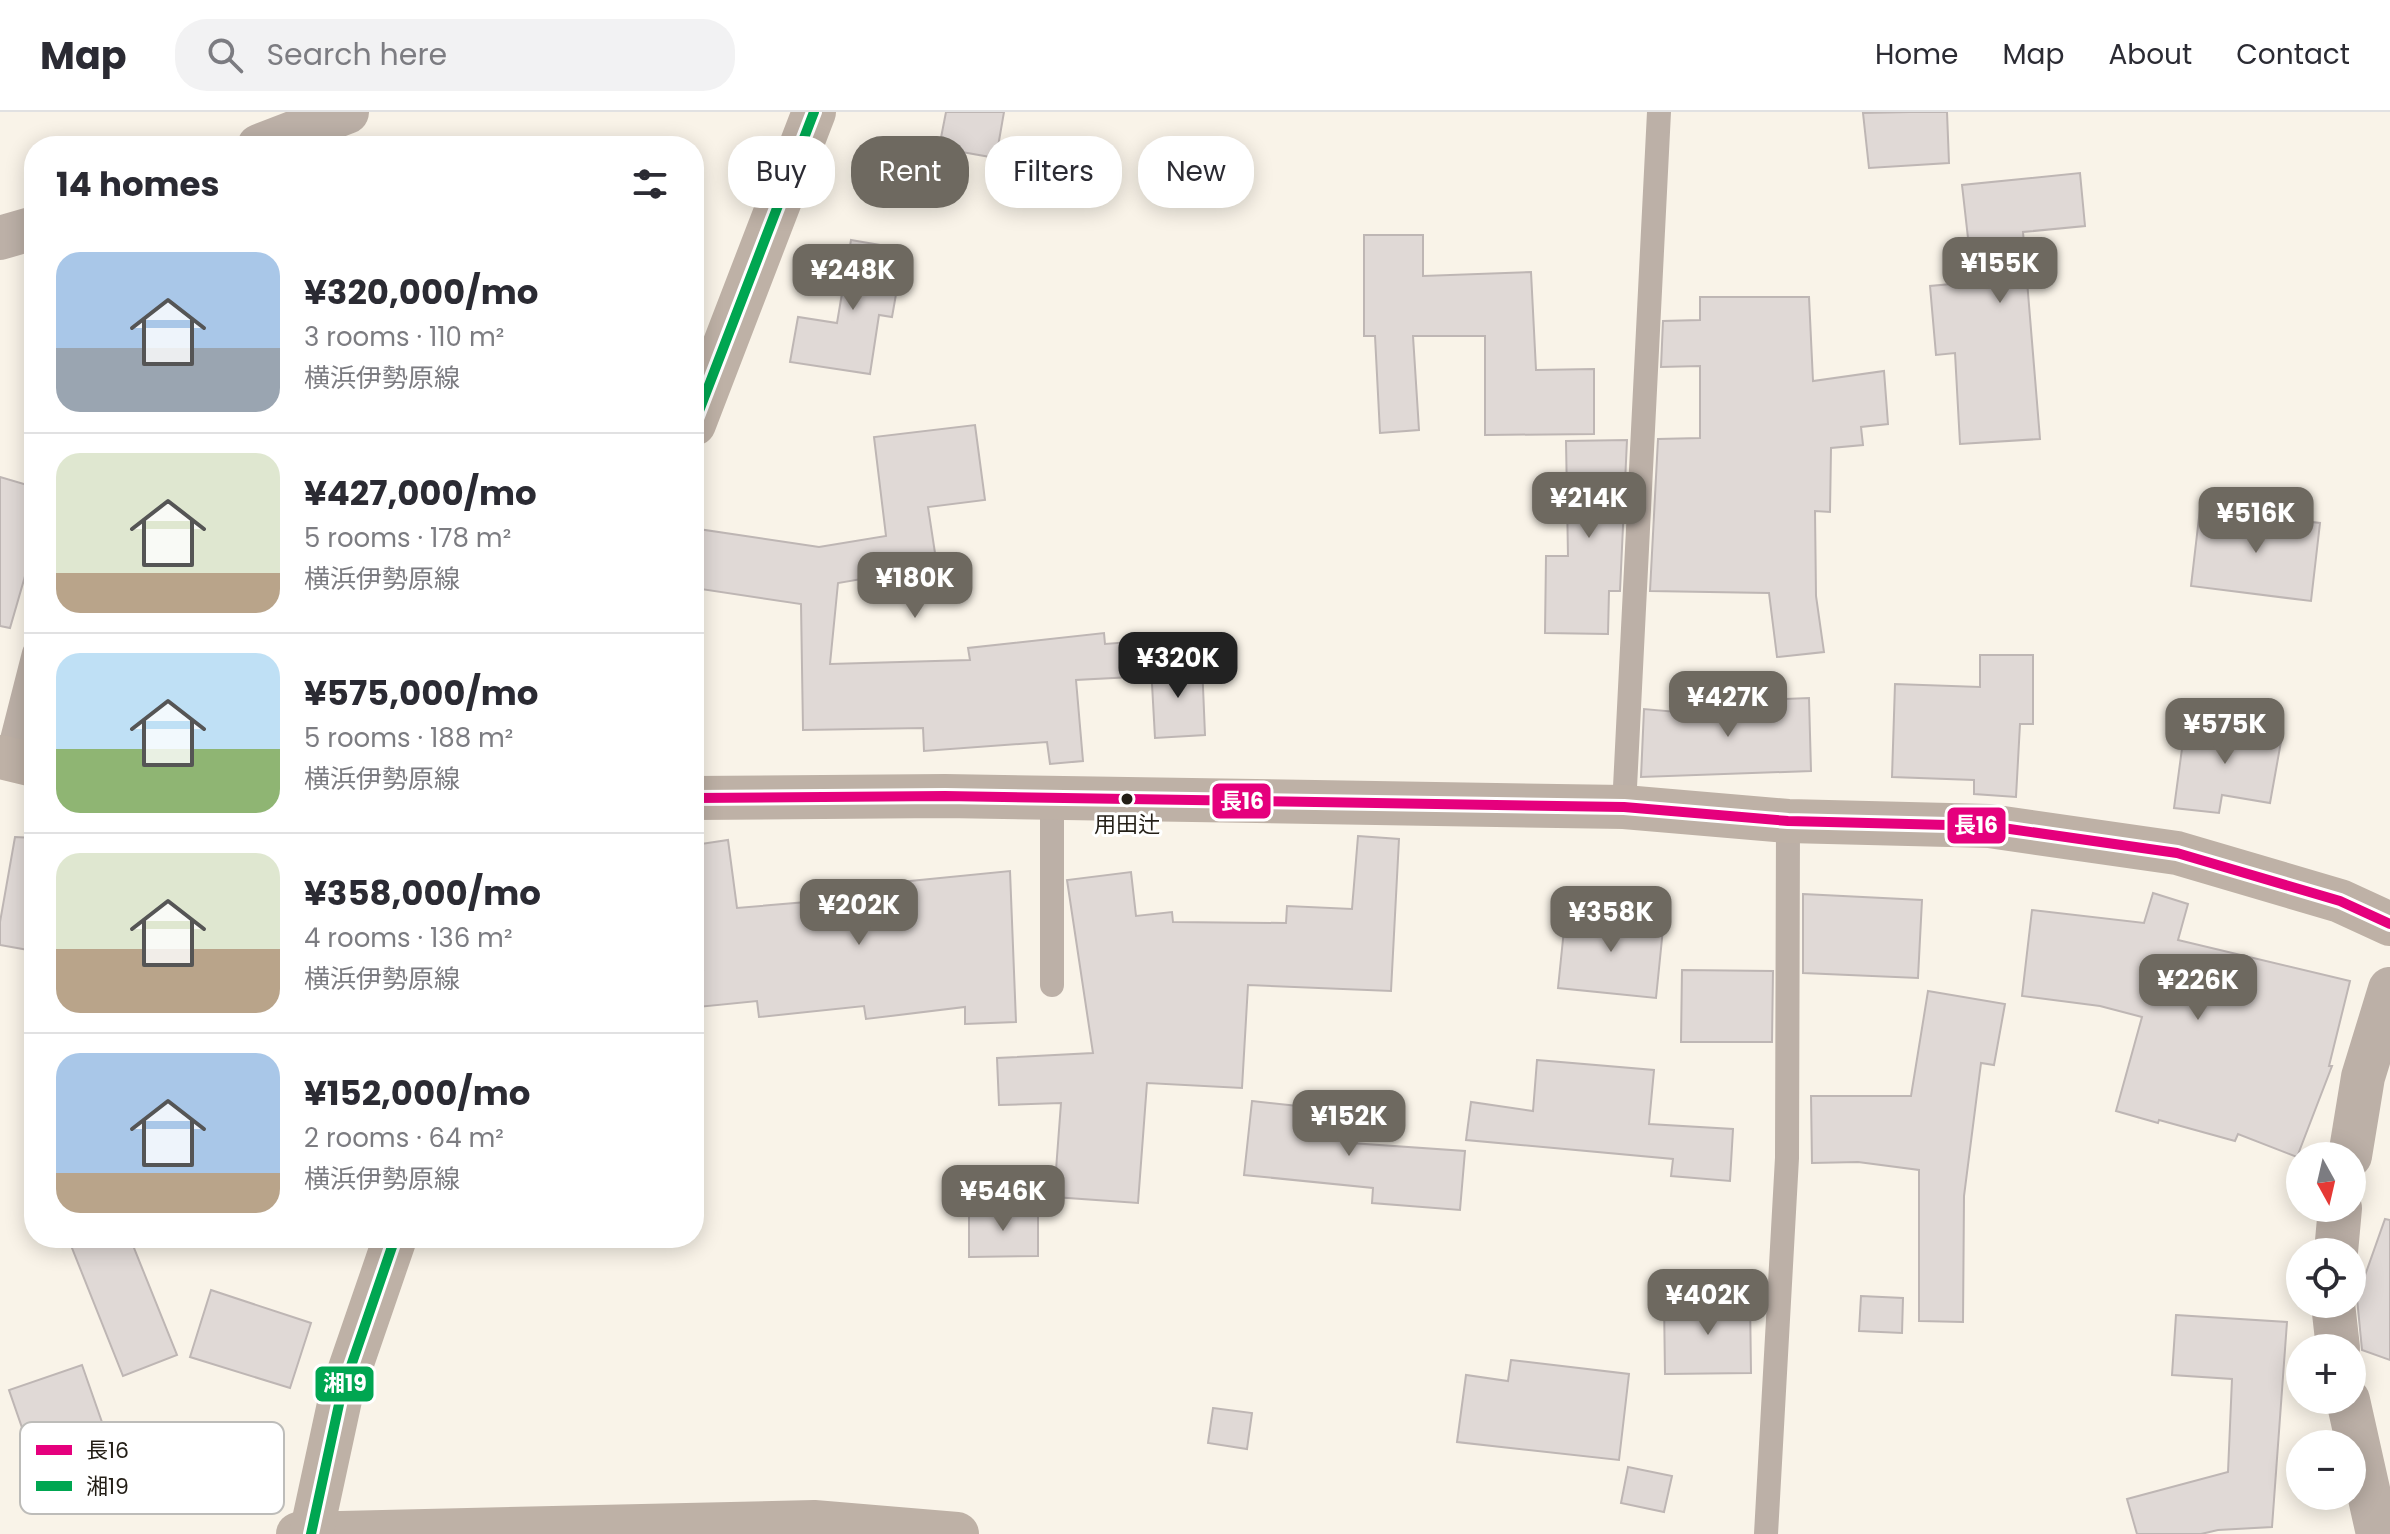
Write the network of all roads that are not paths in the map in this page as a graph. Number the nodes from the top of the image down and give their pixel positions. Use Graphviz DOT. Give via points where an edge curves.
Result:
graph roads {
  1 [pos="347,112"];
  2 [pos="814,112"];
  3 [pos="1659,112"];
  4 [pos="285,136"];
  5 [pos="24,231"];
  6 [pos="0,238"];
  7 [pos="704,398"];
  8 [pos="24,706"];
  9 [pos="14,760"];
  10 [pos="704,798"];
  11 [pos="1052,798"];
  12 [pos="1624,807"];
  13 [pos="1788,821"];
  14 [pos="2390,924"];
  15 [pos="1052,985"];
  16 [pos="2390,989"];
  17 [pos="2352,1142"];
  18 [pos="392,1248"];
  19 [pos="2351,1414"];
  20 [pos="298,1534"];
  21 [pos="311,1534"];
  22 [pos="957,1534"];
  23 [pos="1766,1534"];
  24 [pos="2378,1534"];
  1 -- 4 [label="street"];
  2 -- 7 [label="main road"];
  3 -- 12 [label="lane"];
  5 -- 6 [label="street"];
  8 -- 9 [label="lane"];
  10 -- 11 [label="main road"];
  11 -- 12 [label="main road"];
  11 -- 15 [label="lane"];
  12 -- 13 [label="main road"];
  13 -- 14 [label="main road" via="1989,826 2177,853 2340,901"];
  13 -- 23 [label="lane" via="1787,1158"];
  16 -- 17 [label="street" via="2363,1077"];
  18 -- 21 [label="main road" via="341,1395"];
  19 -- 24 [label="street"];
  20 -- 21 [label="main road"];
  21 -- 22 [label="main road" via="814,1522"];
}
